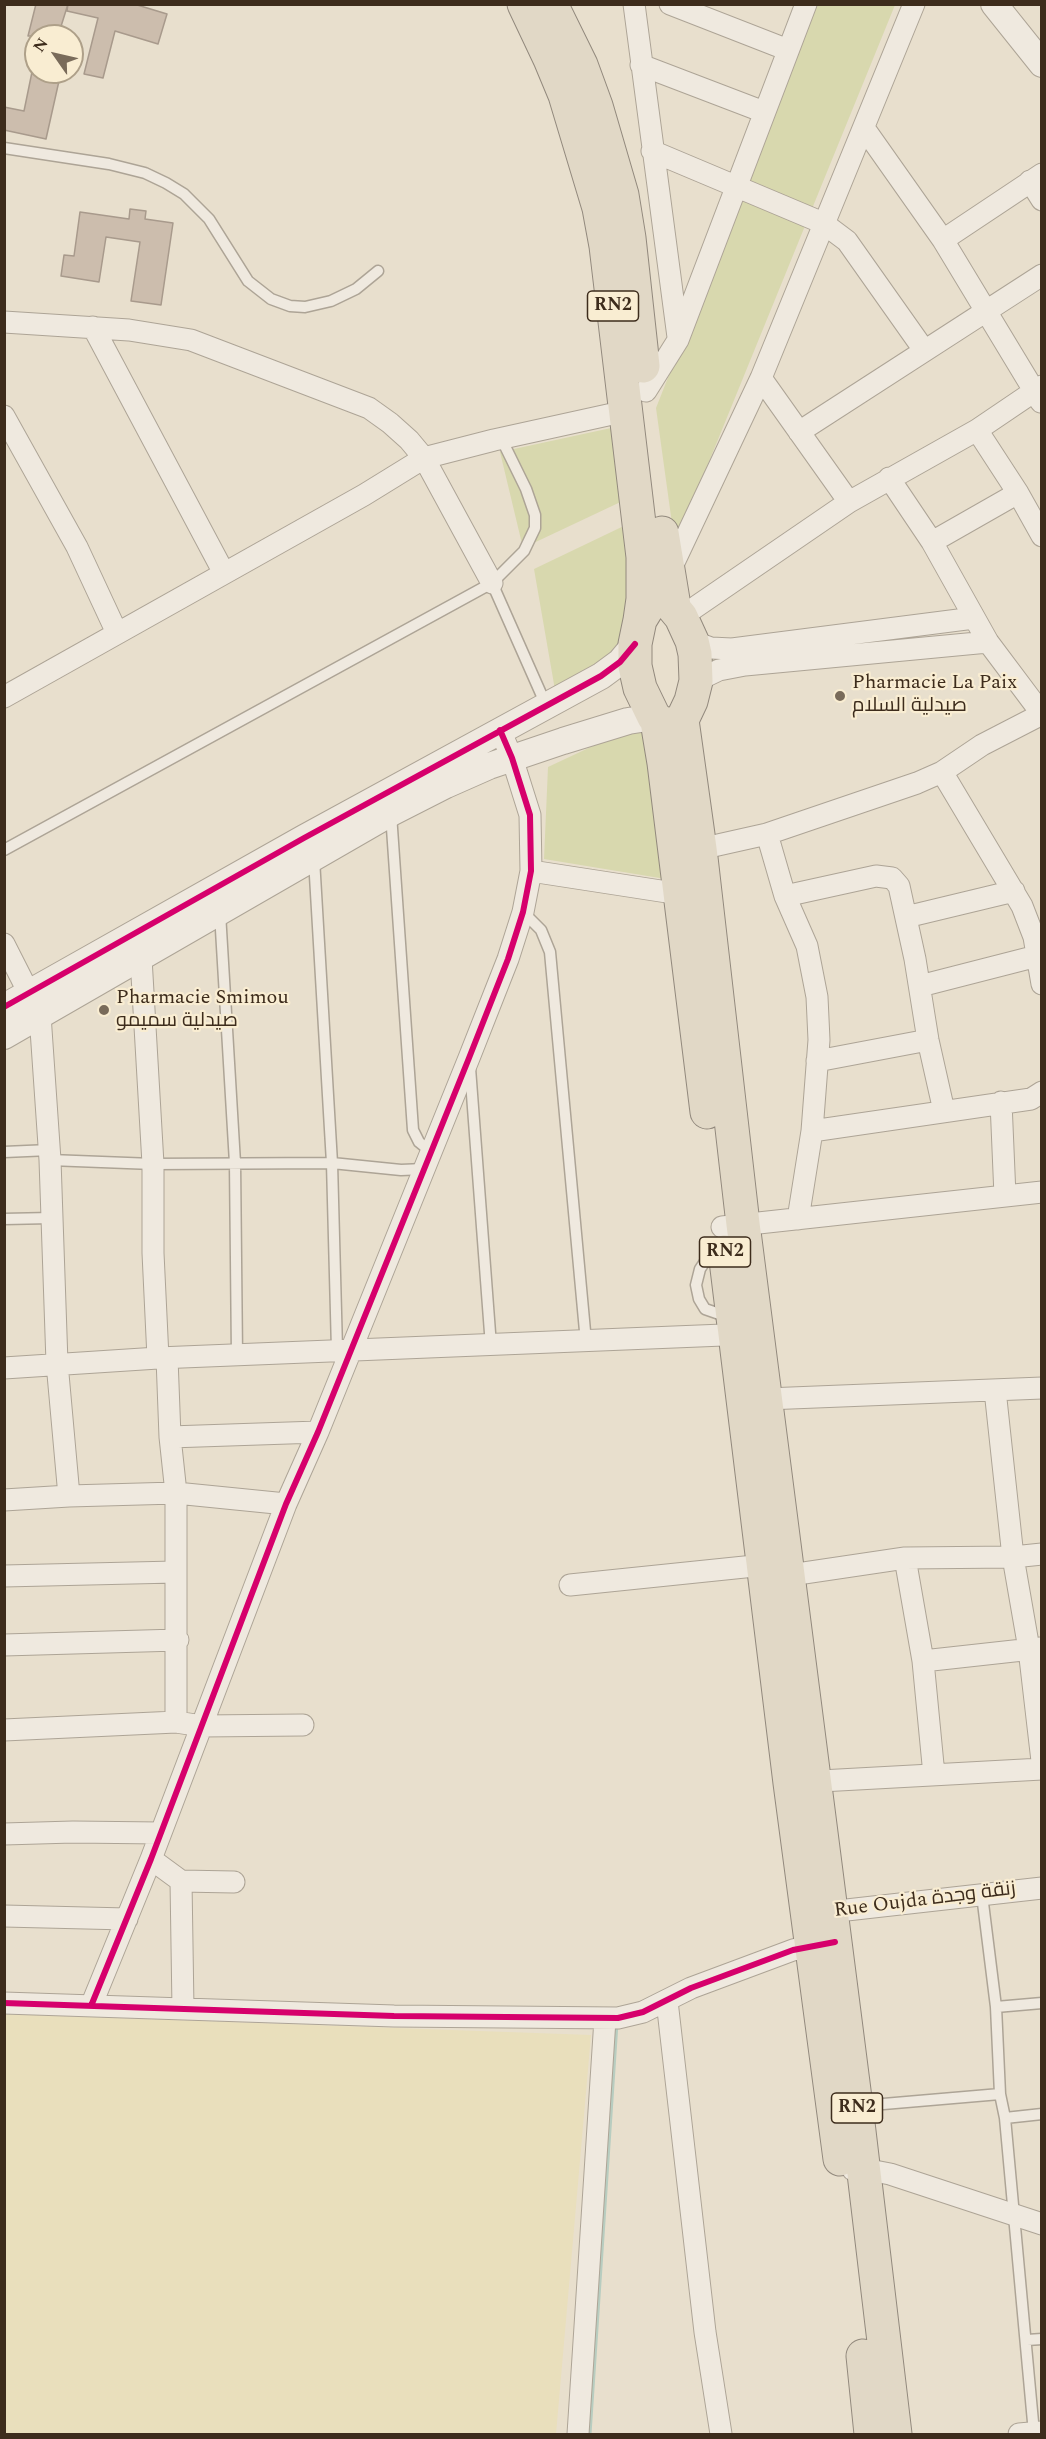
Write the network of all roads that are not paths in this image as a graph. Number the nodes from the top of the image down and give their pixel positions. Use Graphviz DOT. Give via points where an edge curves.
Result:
graph roads {
  1 [pos="524,4"];
  2 [pos="551,4"];
  3 [pos="634,4"];
  4 [pos="670,4"];
  5 [pos="806,4"];
  6 [pos="914,4"];
  7 [pos="994,4"];
  8 [pos="788,50"];
  9 [pos="1041,64"];
  10 [pos="642,65"];
  11 [pos="764,112"];
  12 [pos="864,128"];
  13 [pos="4,148"];
  14 [pos="652,151"];
  15 [pos="1036,178"];
  16 [pos="737,186"];
  17 [pos="1041,200"];
  18 [pos="823,223"];
  19 [pos="943,240"];
  20 [pos="378,271"];
  21 [pos="1041,275"];
  22 [pos="986,312"];
  23 [pos="4,322"];
  24 [pos="93,327"];
  25 [pos="678,340"];
  26 [pos="924,351"];
  27 [pos="761,378"];
  28 [pos="1039,393"];
  29 [pos="636,401"];
  30 [pos="4,416"];
  31 [pos="977,430"];
  32 [pos="799,432"];
  33 [pos="501,438"];
  34 [pos="424,458"];
  35 [pos="889,478"];
  36 [pos="1018,493"];
  37 [pos="849,501"];
  38 [pos="1041,536"];
  39 [pos="932,542"];
  40 [pos="224,573"];
  41 [pos="492,583"];
  42 [pos="679,610"];
  43 [pos="974,618"];
  44 [pos="637,632"];
  45 [pos="117,633"];
  46 [pos="988,642"];
  47 [pos="696,681"];
  48 [pos="8,688"];
  49 [pos="546,705"];
  50 [pos="665,719"];
  51 [pos="500,730"];
  52 [pos="563,741"];
  53 [pos="512,758"];
  54 [pos="942,772"];
  55 [pos="391,813"];
  56 [pos="767,834"];
  57 [pos="309,848"];
  58 [pos="700,849"];
  59 [pos="4,850"];
  60 [pos="531,871"];
  61 [pos="1014,891"];
  62 [pos="680,894"];
  63 [pos="785,896"];
  64 [pos="220,912"];
  65 [pos="523,912"];
  66 [pos="906,917"];
  67 [pos="1037,942"];
  68 [pos="4,944"];
  69 [pos="136,947"];
  70 [pos="1041,984"];
  71 [pos="920,986"];
  72 [pos="35,1004"];
  73 [pos="4,1007"];
  74 [pos="4,1036"];
  75 [pos="928,1040"];
  76 [pos="469,1058"];
  77 [pos="817,1061"];
  78 [pos="1041,1092"];
  79 [pos="1001,1102"];
  80 [pos="944,1111"];
  81 [pos="812,1131"];
  82 [pos="4,1152"];
  83 [pos="50,1155"];
  84 [pos="427,1160"];
  85 [pos="235,1163"];
  86 [pos="332,1163"];
  87 [pos="153,1164"];
  88 [pos="1041,1192"];
  89 [pos="1005,1196"];
  90 [pos="51,1218"];
  91 [pos="4,1219"];
  92 [pos="798,1219"];
  93 [pos="730,1232"];
  94 [pos="741,1329"];
  95 [pos="586,1342"];
  96 [pos="491,1346"];
  97 [pos="344,1350"];
  98 [pos="237,1356"];
  99 [pos="163,1358"];
  100 [pos="57,1363"];
  101 [pos="4,1368"];
  102 [pos="1041,1388"];
  103 [pos="995,1390"];
  104 [pos="766,1399"];
  105 [pos="318,1432"];
  106 [pos="170,1437"];
  107 [pos="176,1493"];
  108 [pos="69,1496"];
  109 [pos="4,1500"];
  110 [pos="286,1504"];
  111 [pos="1041,1554"];
  112 [pos="1013,1557"];
  113 [pos="905,1558"];
  114 [pos="175,1572"];
  115 [pos="773,1572"];
  116 [pos="4,1576"];
  117 [pos="570,1585"];
  118 [pos="178,1641"];
  119 [pos="4,1645"];
  120 [pos="1035,1648"];
  121 [pos="923,1661"];
  122 [pos="176,1722"];
  123 [pos="303,1725"];
  124 [pos="202,1726"];
  125 [pos="4,1730"];
  126 [pos="1041,1761"];
  127 [pos="1041,1769"];
  128 [pos="934,1775"];
  129 [pos="803,1782"];
  130 [pos="160,1833"];
  131 [pos="4,1834"];
  132 [pos="151,1859"];
  133 [pos="181,1881"];
  134 [pos="234,1882"];
  135 [pos="1041,1888"];
  136 [pos="982,1895"];
  137 [pos="4,1916"];
  138 [pos="127,1919"];
  139 [pos="821,1928"];
  140 [pos="667,2001"];
  141 [pos="1041,2002"];
  142 [pos="4,2003"];
  143 [pos="91,2006"];
  144 [pos="996,2007"];
  145 [pos="183,2009"];
  146 [pos="605,2019"];
  147 [pos="1000,2094"];
  148 [pos="856,2106"];
  149 [pos="1041,2114"];
  150 [pos="1005,2118"];
  151 [pos="853,2170"];
  152 [pos="1014,2215"];
  153 [pos="1041,2224"];
  154 [pos="1041,2339"];
  155 [pos="1027,2340"];
  156 [pos="1032,2433"];
  157 [pos="578,2434"];
  158 [pos="721,2434"];
  159 [pos="871,2434"];
  160 [pos="895,2434"];
  1 -- 29 [label="highway, RN2" via="565,95 599,208"];
  2 -- 29 [label="highway, RN2" via="581,65 622,195 634,281"];
  3 -- 10 [label="street"];
  4 -- 8 [label="street"];
  5 -- 8 [label="street"];
  6 -- 12 [label="street"];
  7 -- 9 [label="street"];
  8 -- 11 [label="street"];
  10 -- 11 [label="street"];
  10 -- 14 [label="street"];
  11 -- 16 [label="street"];
  12 -- 18 [label="street"];
  12 -- 19 [label="street"];
  13 -- 20 [label="lane" via="109,164 166,183 184,194 209,219 248,281 271,299 290,306 331,301 356,289"];
  14 -- 16 [label="street"];
  14 -- 25 [label="street"];
  15 -- 17 [label="street"];
  15 -- 19 [label="street"];
  16 -- 18 [label="street"];
  16 -- 25 [label="street"];
  18 -- 26 [label="street" via="847,241"];
  18 -- 27 [label="street"];
  19 -- 22 [label="street"];
  21 -- 22 [label="street"];
  22 -- 26 [label="street"];
  22 -- 28 [label="street"];
  23 -- 24 [label="street"];
  24 -- 34 [label="street" via="191,340 350,399 390,423"];
  24 -- 40 [label="street"];
  25 -- 29 [label="street"];
  26 -- 32 [label="street"];
  27 -- 32 [label="street"];
  27 -- 42 [label="street"];
  28 -- 31 [label="street"];
  29 -- 33 [label="street"];
  29 -- 42 [label="highway, RN2"];
  29 -- 44 [label="highway, RN2" via="643,557 643,599"];
  30 -- 45 [label="street" via="76,547"];
  31 -- 35 [label="street"];
  31 -- 36 [label="street"];
  32 -- 37 [label="street"];
  33 -- 34 [label="street"];
  33 -- 41 [label="lane" via="526,489 535,528 524,551"];
  34 -- 40 [label="street"];
  34 -- 41 [label="street"];
  35 -- 37 [label="street"];
  35 -- 39 [label="street"];
  36 -- 38 [label="street"];
  36 -- 39 [label="street"];
  37 -- 42 [label="street"];
  39 -- 43 [label="street"];
  40 -- 45 [label="street"];
  41 -- 49 [label="lane"];
  41 -- 59 [label="lane"];
  42 -- 43 [label="street" via="711,648 732,649"];
  42 -- 44 [label="highway" via="667,600 651,602"];
  42 -- 47 [label="highway, RN2"];
  43 -- 46 [label="street"];
  44 -- 49 [label="street" via="610,670"];
  44 -- 50 [label="highway, RN2" via="637,677 644,698"];
  45 -- 48 [label="street"];
  46 -- 47 [label="street" via="745,665 719,670"];
  46 -- 54 [label="street" via="1041,714 982,745"];
  47 -- 50 [label="highway, RN2" via="691,701"];
  49 -- 51 [label="street"];
  49 -- 52 [label="street"];
  50 -- 52 [label="street" via="628,721"];
  50 -- 58 [label="highway, RN2" via="689,782"];
  50 -- 62 [label="highway, RN2"];
  51 -- 53 [label="street"];
  51 -- 57 [label="street"];
  52 -- 53 [label="street"];
  53 -- 55 [label="street" via="467,775"];
  53 -- 60 [label="street" via="530,815"];
  54 -- 56 [label="street"];
  54 -- 61 [label="street"];
  55 -- 57 [label="street"];
  55 -- 84 [label="lane" via="413,1130"];
  56 -- 58 [label="street"];
  56 -- 63 [label="street"];
  57 -- 64 [label="street"];
  57 -- 69 [label="street"];
  57 -- 86 [label="lane"];
  58 -- 93 [label="highway, RN2"];
  60 -- 62 [label="street"];
  60 -- 65 [label="street"];
  61 -- 66 [label="street"];
  61 -- 67 [label="street"];
  62 -- 93 [label="highway, RN2"];
  63 -- 66 [label="street" via="885,876 899,886"];
  63 -- 77 [label="street" via="807,946 817,997"];
  64 -- 69 [label="street"];
  64 -- 85 [label="lane"];
  65 -- 76 [label="street"];
  65 -- 95 [label="lane" via="541,930 550,952"];
  66 -- 71 [label="street"];
  67 -- 70 [label="street"];
  67 -- 71 [label="street"];
  68 -- 72 [label="street"];
  69 -- 72 [label="street"];
  69 -- 87 [label="street"];
  71 -- 75 [label="street"];
  72 -- 73 [label="street"];
  72 -- 74 [label="street"];
  72 -- 83 [label="street"];
  75 -- 77 [label="street"];
  75 -- 80 [label="street"];
  76 -- 84 [label="street"];
  76 -- 96 [label="lane"];
  77 -- 81 [label="street"];
  78 -- 79 [label="street" via="1031,1099"];
  79 -- 80 [label="street"];
  79 -- 89 [label="street"];
  80 -- 81 [label="street"];
  81 -- 92 [label="street"];
  82 -- 83 [label="lane"];
  83 -- 87 [label="lane"];
  83 -- 90 [label="street"];
  84 -- 86 [label="lane" via="401,1170"];
  84 -- 97 [label="street"];
  85 -- 86 [label="lane"];
  85 -- 87 [label="lane"];
  85 -- 98 [label="lane"];
  86 -- 97 [label="lane"];
  87 -- 99 [label="street" via="153,1253"];
  88 -- 89 [label="street"];
  89 -- 92 [label="street"];
  90 -- 91 [label="lane"];
  90 -- 100 [label="street"];
  92 -- 93 [label="street"];
  93 -- 94 [label="highway, RN2"];
  94 -- 95 [label="street"];
  94 -- 104 [label="highway, RN2"];
  94 -- 115 [label="highway, RN2"];
  95 -- 96 [label="street"];
  96 -- 97 [label="street"];
  97 -- 98 [label="street"];
  97 -- 105 [label="street"];
  98 -- 99 [label="street"];
  99 -- 100 [label="street"];
  99 -- 106 [label="street"];
  100 -- 101 [label="street"];
  100 -- 108 [label="street"];
  102 -- 103 [label="street"];
  103 -- 104 [label="street"];
  103 -- 112 [label="street"];
  104 -- 115 [label="highway, RN2"];
  105 -- 106 [label="street"];
  105 -- 110 [label="street"];
  106 -- 107 [label="street"];
  107 -- 108 [label="street"];
  107 -- 110 [label="street"];
  107 -- 114 [label="street"];
  108 -- 109 [label="street"];
  110 -- 124 [label="street"];
  111 -- 112 [label="street"];
  112 -- 113 [label="street"];
  112 -- 120 [label="street"];
  113 -- 115 [label="street"];
  113 -- 121 [label="street"];
  114 -- 116 [label="street"];
  114 -- 118 [label="street"];
  115 -- 117 [label="street"];
  115 -- 129 [label="highway, RN2"];
  118 -- 119 [label="street"];
  118 -- 122 [label="street"];
  120 -- 121 [label="street"];
  120 -- 126 [label="street"];
  121 -- 128 [label="street"];
  122 -- 124 [label="street"];
  122 -- 125 [label="street"];
  123 -- 124 [label="street"];
  124 -- 130 [label="street"];
  127 -- 128 [label="street"];
  128 -- 129 [label="street"];
  129 -- 139 [label="highway, RN2"];
  130 -- 131 [label="street"];
  130 -- 132 [label="street"];
  132 -- 133 [label="street"];
  132 -- 138 [label="street"];
  133 -- 134 [label="street"];
  133 -- 145 [label="street"];
  135 -- 136 [label="street, Rue Oujda زنقة وجدة"];
  136 -- 139 [label="street, Rue Oujda زنقة وجدة"];
  136 -- 144 [label="lane"];
  137 -- 138 [label="street"];
  138 -- 143 [label="street"];
  139 -- 140 [label="street, Rue Oujda زنقة وجدة" via="793,1950 691,1988"];
  139 -- 148 [label="highway, RN2"];
  139 -- 151 [label="highway, RN2"];
  140 -- 146 [label="street, Rue Oujda زنقة وجدة" via="644,2012"];
  140 -- 158 [label="street" via="705,2332"];
  141 -- 144 [label="lane"];
  142 -- 143 [label="street, Rue Oujda زنقة وجدة"];
  143 -- 145 [label="street, Rue Oujda زنقة وجدة"];
  144 -- 147 [label="lane"];
  145 -- 146 [label="street, Rue Oujda زنقة وجدة"];
  146 -- 157 [label="street"];
  147 -- 148 [label="lane"];
  147 -- 150 [label="lane"];
  148 -- 151 [label="highway, RN2"];
  149 -- 150 [label="lane"];
  150 -- 152 [label="lane"];
  151 -- 152 [label="street" via="902,2177"];
  151 -- 159 [label="highway, RN2"];
  151 -- 160 [label="highway, RN2"];
  152 -- 153 [label="street"];
  152 -- 155 [label="lane"];
  154 -- 155 [label="lane"];
  155 -- 156 [label="lane"];
}
